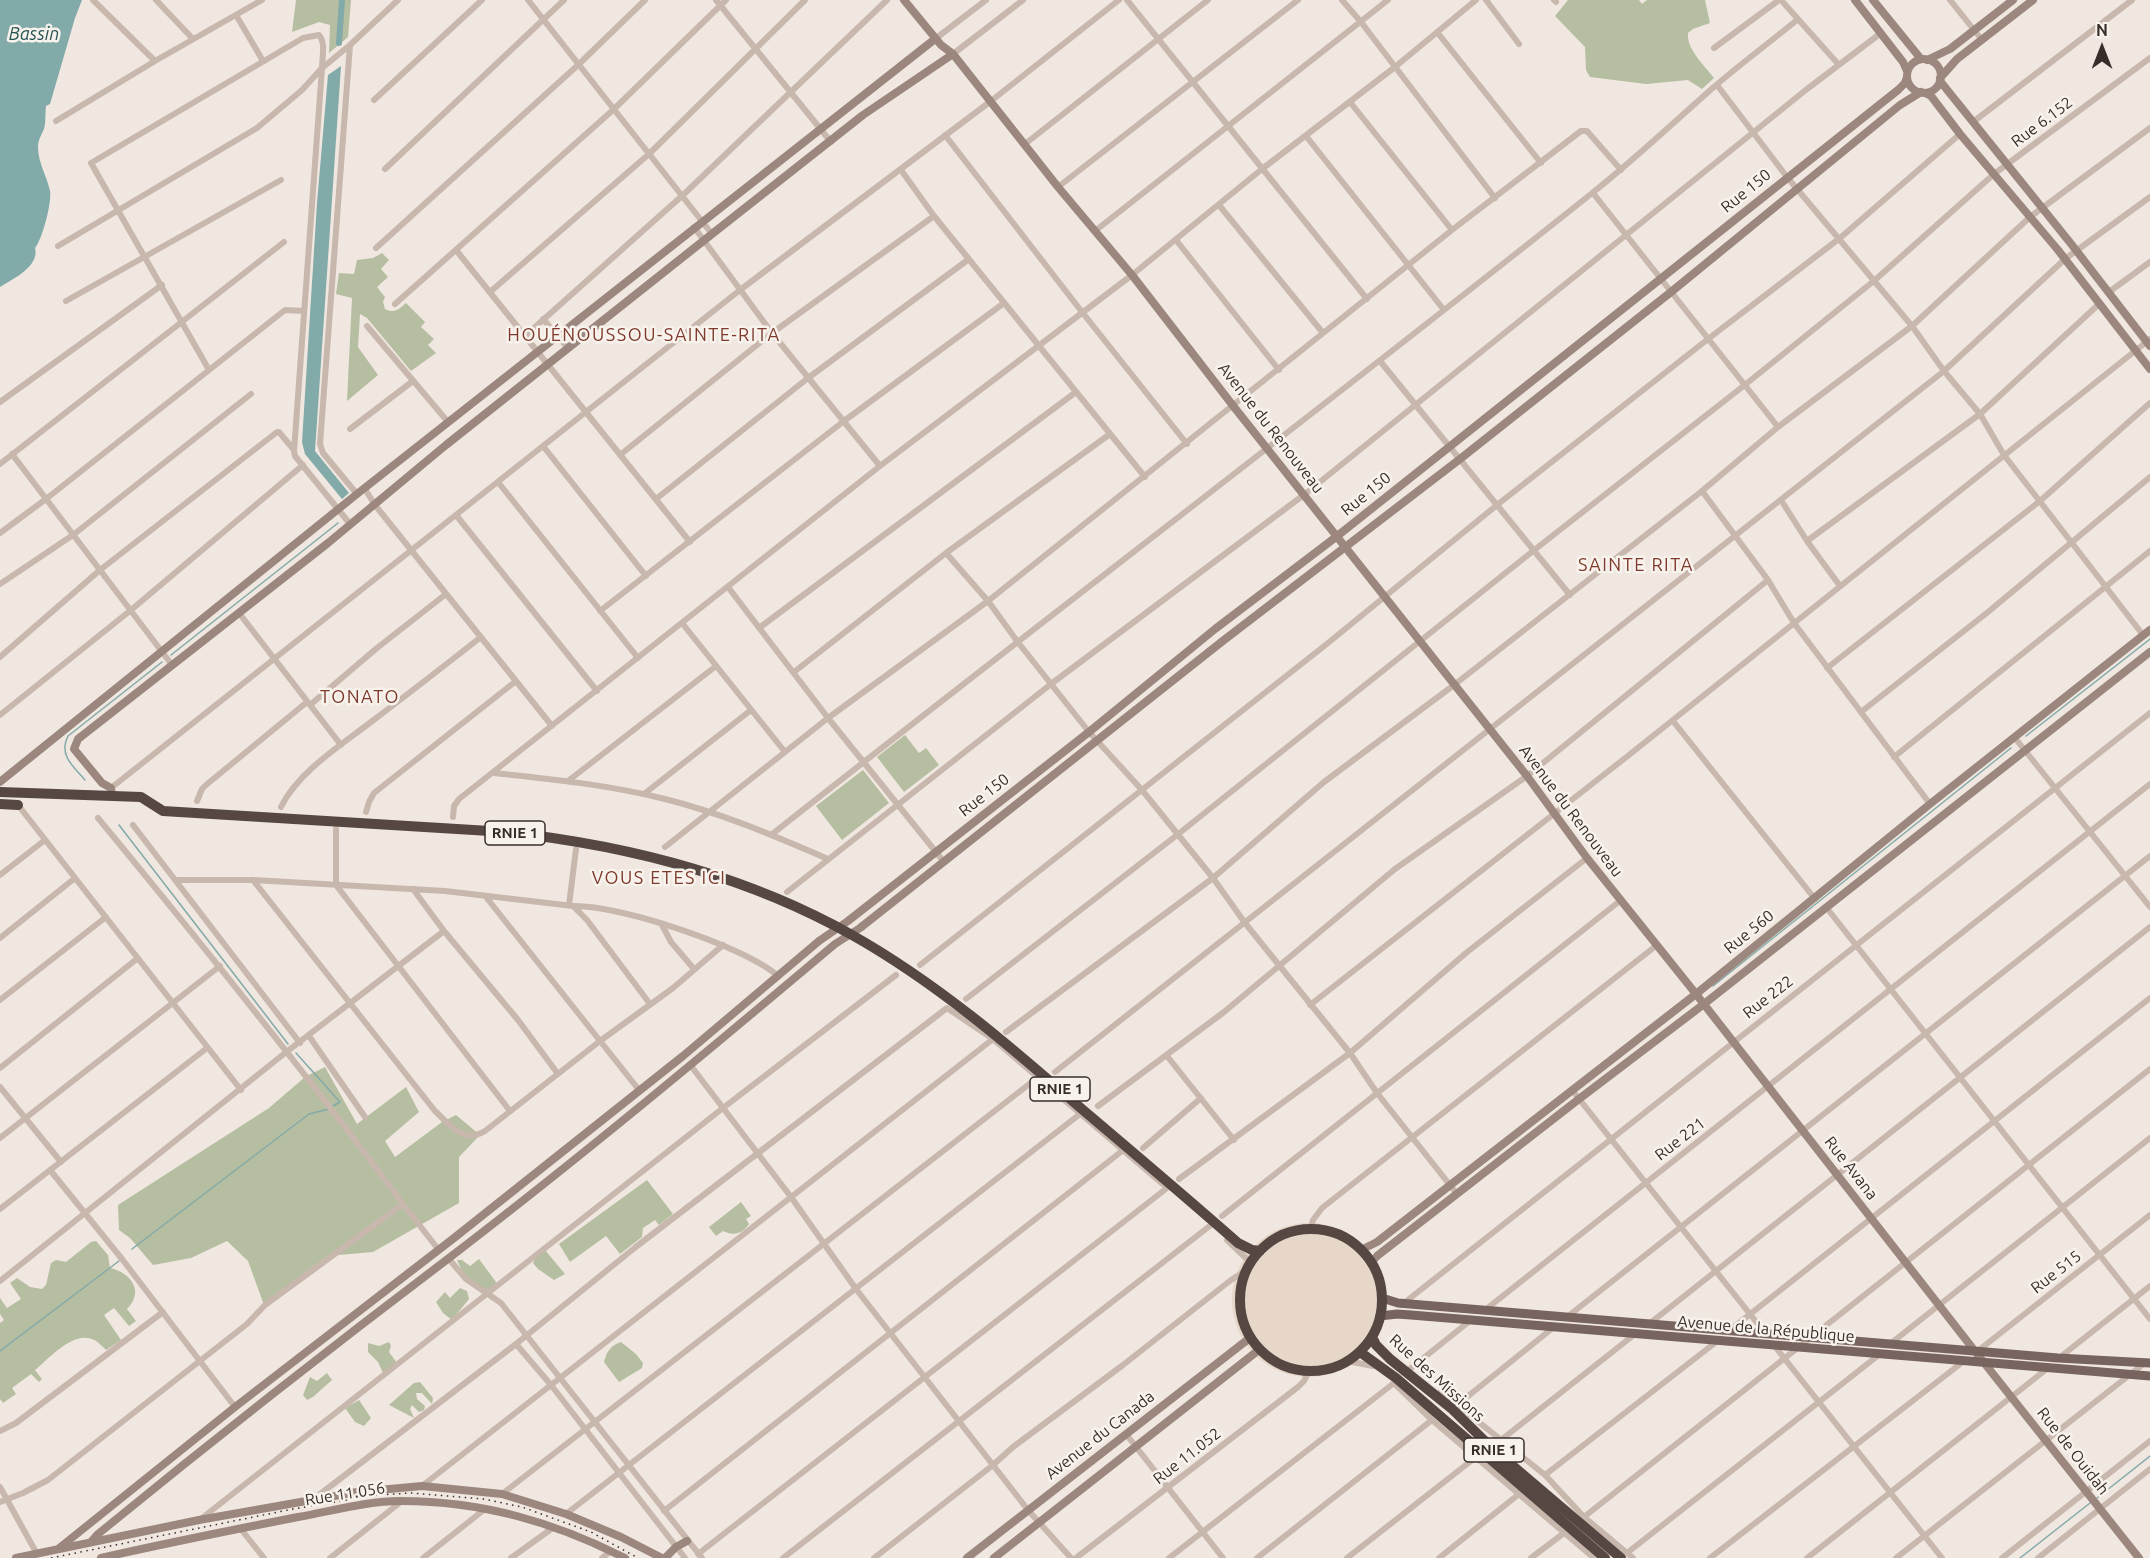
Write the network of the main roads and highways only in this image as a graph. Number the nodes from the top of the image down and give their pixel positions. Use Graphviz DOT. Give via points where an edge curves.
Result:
graph roads {
  1 [pos="904,0"];
  2 [pos="1855,0"];
  3 [pos="1873,0"];
  4 [pos="2013,0"];
  5 [pos="2033,0"];
  6 [pos="938,42"];
  7 [pos="953,54"];
  8 [pos="1924,59"];
  9 [pos="1907,74"];
  10 [pos="1940,79"];
  11 [pos="1923,92"];
  12 [pos="2149,342"];
  13 [pos="2150,369"];
  14 [pos="1336,537"];
  15 [pos="1344,547"];
  16 [pos="1215,629"];
  17 [pos="2147,632"];
  18 [pos="1224,640"];
  19 [pos="2150,652"];
  20 [pos="0,782"];
  21 [pos="0,792"];
  22 [pos="111,792"];
  23 [pos="0,804"];
  24 [pos="18,805"];
  25 [pos="838,928"];
  26 [pos="851,934"];
  27 [pos="1696,994"];
  28 [pos="1704,1004"];
  29 [pos="1361,1250"];
  30 [pos="1260,1251"];
  31 [pos="1371,1263"];
  32 [pos="1382,1298"];
  33 [pos="1380,1316"];
  34 [pos="1372,1336"];
  35 [pos="1251,1337"];
  36 [pos="1260,1349"];
  37 [pos="1976,1350"];
  38 [pos="1360,1352"];
  39 [pos="1983,1362"];
  40 [pos="2148,1362"];
  41 [pos="2150,1376"];
  42 [pos="687,1540"];
  43 [pos="91,1542"];
  44 [pos="58,1549"];
  45 [pos="1624,1556"];
  46 [pos="16,1558"];
  47 [pos="101,1558"];
  48 [pos="625,1558"];
  49 [pos="664,1558"];
  50 [pos="967,1558"];
  51 [pos="994,1558"];
  52 [pos="1605,1558"];
  53 [pos="2139,1558"];
  1 -- 6 [label="main road, Avenue du Renouveau"];
  2 -- 9 [label="main road" via="1903,62"];
  3 -- 8 [label="main road"];
  4 -- 8 [label="main road" via="1950,49"];
  5 -- 10 [label="main road" via="1952,64"];
  6 -- 7 [label="main road, Avenue du Renouveau"];
  6 -- 20 [label="main road" via="557,335"];
  7 -- 14 [label="main road, Avenue du Renouveau"];
  7 -- 22 [label="main road" via="863,116 708,237 76,742 74,749"];
  8 -- 9 [label="main road" via="1912,63"];
  8 -- 10 [label="main road" via="1937,66"];
  9 -- 11 [label="main road" via="1913,89"];
  9 -- 14 [label="main road, Rue 150" via="1898,90"];
  10 -- 11 [label="main road" via="1934,89"];
  10 -- 12 [label="main road"];
  11 -- 13 [label="main road" via="1931,96 2065,259"];
  11 -- 15 [label="main road, Rue 150" via="1906,100 1671,292"];
  14 -- 15 [label="main road, Avenue du Renouveau"];
  14 -- 16 [label="main road, Rue 150"];
  15 -- 18 [label="main road, Rue 150"];
  15 -- 27 [label="main road, Avenue du Renouveau"];
  16 -- 18 [label="main road"];
  16 -- 25 [label="main road, Rue 150"];
  17 -- 27 [label="main road, Rue 560"];
  18 -- 26 [label="main road, Rue 150"];
  19 -- 28 [label="main road, Rue 560"];
  21 -- 22 [label="highway, RNIE 1"];
  22 -- 25 [label="highway, RNIE 1" via="141,798 163,812 506,832 577,841 712,876"];
  23 -- 24 [label="highway"];
  25 -- 26 [label="highway, RNIE 1"];
  25 -- 44 [label="main road, Rue 150"];
  26 -- 30 [label="highway, RNIE 1" via="954,1001 1238,1243"];
  26 -- 43 [label="main road, Rue 150" via="691,1066 242,1417"];
  27 -- 28 [label="main road, Avenue du Renouveau"];
  27 -- 29 [label="main road, Rue 560" via="1377,1242"];
  28 -- 31 [label="main road, Rue 560"];
  28 -- 37 [label="main road, Rue Avana"];
  29 -- 30 [label="highway" via="1341,1236 1310,1230 1284,1235"];
  29 -- 31 [label="highway"];
  30 -- 35 [label="highway" via="1242,1284 1240,1302"];
  31 -- 32 [label="highway" via="1379,1278"];
  32 -- 33 [label="highway"];
  32 -- 37 [label="main road, Avenue de la République" via="1391,1302"];
  33 -- 34 [label="highway"];
  33 -- 39 [label="main road, Avenue de la République" via="1472,1319"];
  34 -- 38 [label="highway"];
  34 -- 45 [label="highway, Rue des Missions / RNIE 1" via="1383,1352 1492,1449"];
  35 -- 36 [label="highway"];
  35 -- 50 [label="main road, Avenue du Canada"];
  36 -- 38 [label="highway" via="1282,1365 1309,1371 1329,1368"];
  36 -- 51 [label="main road, Avenue du Canada"];
  37 -- 39 [label="main road, Rue Avana"];
  37 -- 40 [label="main road, Avenue de la République"];
  38 -- 52 [label="highway, Rue des Missions / RNIE 1" via="1396,1378"];
  39 -- 41 [label="main road, Avenue de la République"];
  39 -- 53 [label="main road, Rue de Ouidah"];
  42 -- 49 [label="main road"];
  43 -- 44 [label="main road"];
  43 -- 49 [label="main road" via="377,1489 422,1486 502,1494 566,1514"];
  44 -- 46 [label="main road"];
  47 -- 48 [label="main road, Rue 11.056" via="240,1527 402,1501 512,1513"];
}
